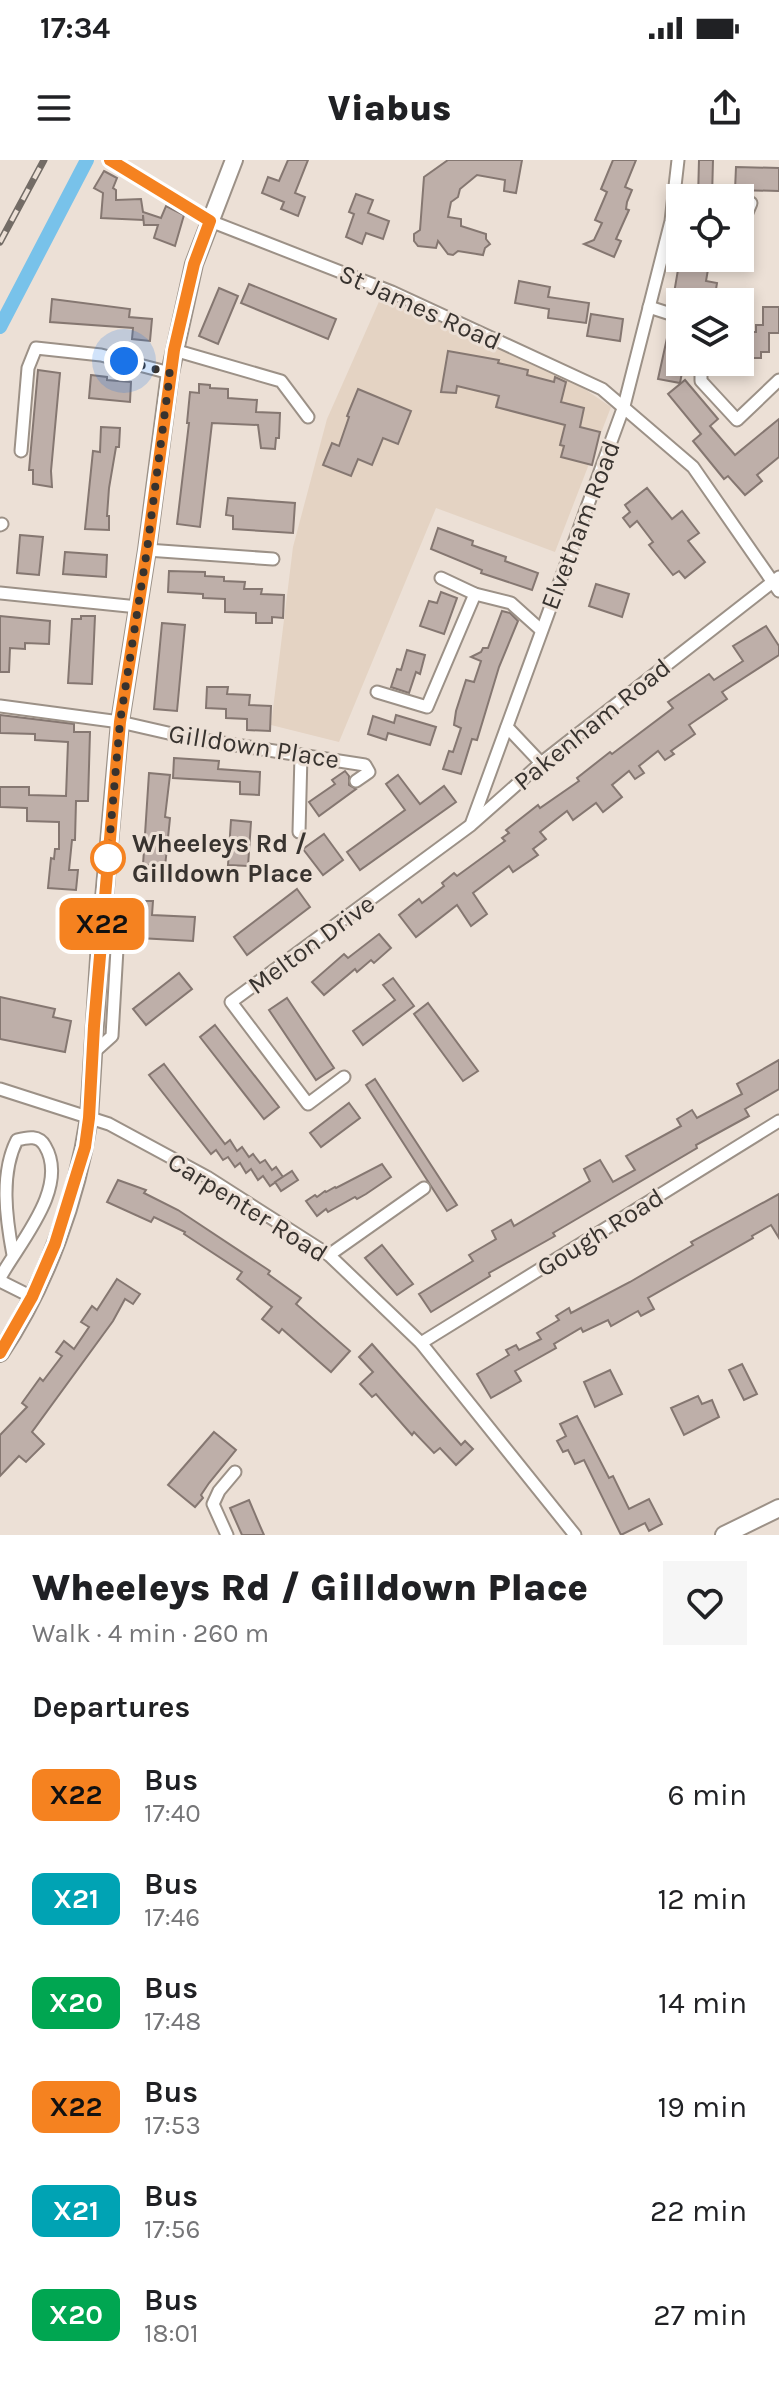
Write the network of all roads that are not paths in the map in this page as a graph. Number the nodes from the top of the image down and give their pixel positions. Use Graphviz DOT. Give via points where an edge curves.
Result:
graph roads {
  1 [pos="110,160"];
  2 [pos="234,160"];
  3 [pos="678,160"];
  4 [pos="677,184"];
  5 [pos="210,221"];
  6 [pos="666,253"];
  7 [pos="649,307"];
  8 [pos="666,312"];
  9 [pos="174,350"];
  10 [pos="170,373"];
  11 [pos="701,376"];
  12 [pos="779,380"];
  13 [pos="624,406"];
  14 [pos="308,417"];
  15 [pos="21,451"];
  16 [pos="147,550"];
  17 [pos="273,559"];
  18 [pos="441,578"];
  19 [pos="777,583"];
  20 [pos="0,593"];
  21 [pos="475,594"];
  22 [pos="138,607"];
  23 [pos="541,630"];
  24 [pos="377,692"];
  25 [pos="0,706"];
  26 [pos="120,722"];
  27 [pos="507,727"];
  28 [pos="301,755"];
  29 [pos="541,763"];
  30 [pos="356,781"];
  31 [pos="471,825"];
  32 [pos="299,832"];
  33 [pos="412,867"];
  34 [pos="344,1077"];
  35 [pos="0,1089"];
  36 [pos="89,1118"];
  37 [pos="779,1121"];
  38 [pos="424,1188"];
  39 [pos="13,1255"];
  40 [pos="329,1255"];
  41 [pos="0,1280"];
  42 [pos="32,1297"];
  43 [pos="421,1343"];
  44 [pos="0,1353"];
  45 [pos="235,1472"];
  46 [pos="779,1508"];
  47 [pos="227,1535"];
  48 [pos="575,1535"];
  49 [pos="724,1535"];
  1 -- 5 [label="street, St James Road"];
  2 -- 5 [label="street"];
  3 -- 4 [label="street, Elvetham Road"];
  5 -- 9 [label="street"];
  5 -- 13 [label="street, St James Road" via="392,292 602,389"];
  6 -- 7 [label="street, Elvetham Road"];
  7 -- 8 [label="street"];
  7 -- 13 [label="street, Elvetham Road"];
  9 -- 10 [label="street"];
  9 -- 14 [label="street" via="281,381"];
  10 -- 15 [label="street" via="101,355 36,348 28,368"];
  10 -- 16 [label="street"];
  11 -- 12 [label="street" via="737,420"];
  13 -- 19 [label="street, St James Road" via="693,467"];
  13 -- 23 [label="street, Elvetham Road"];
  16 -- 17 [label="street"];
  16 -- 22 [label="street"];
  18 -- 21 [label="street"];
  19 -- 29 [label="street, Pakenham Road"];
  20 -- 22 [label="street"];
  21 -- 23 [label="street" via="511,603"];
  21 -- 24 [label="street" via="427,707"];
  22 -- 26 [label="street"];
  23 -- 27 [label="street, Elvetham Road"];
  25 -- 26 [label="street, Gilldown Place"];
  26 -- 28 [label="street, Gilldown Place"];
  26 -- 36 [label="street"];
  27 -- 29 [label="street"];
  27 -- 31 [label="street, Elvetham Road"];
  28 -- 30 [label="street, Gilldown Place" via="365,765 369,772"];
  28 -- 32 [label="street"];
  29 -- 31 [label="street, Pakenham Road"];
  31 -- 33 [label="street, Pakenham Road"];
  33 -- 34 [label="street, Melton Drive" via="231,1002 308,1104"];
  35 -- 36 [label="street, Carpenter Road"];
  36 -- 40 [label="street, Carpenter Road" via="207,1177"];
  36 -- 42 [label="street" via="55,1244"];
  37 -- 43 [label="street, Gough Road"];
  38 -- 40 [label="street"];
  39 -- 39 [label="street" via="5,1215 7,1161 17,1140 38,1138 45,1144 51,1180 41,1212"];
  39 -- 41 [label="street"];
  40 -- 43 [label="street, Carpenter Road"];
  41 -- 42 [label="street"];
  42 -- 44 [label="street"];
  43 -- 48 [label="street, Carpenter Road"];
  45 -- 47 [label="street" via="213,1504"];
  46 -- 49 [label="street"];
}
